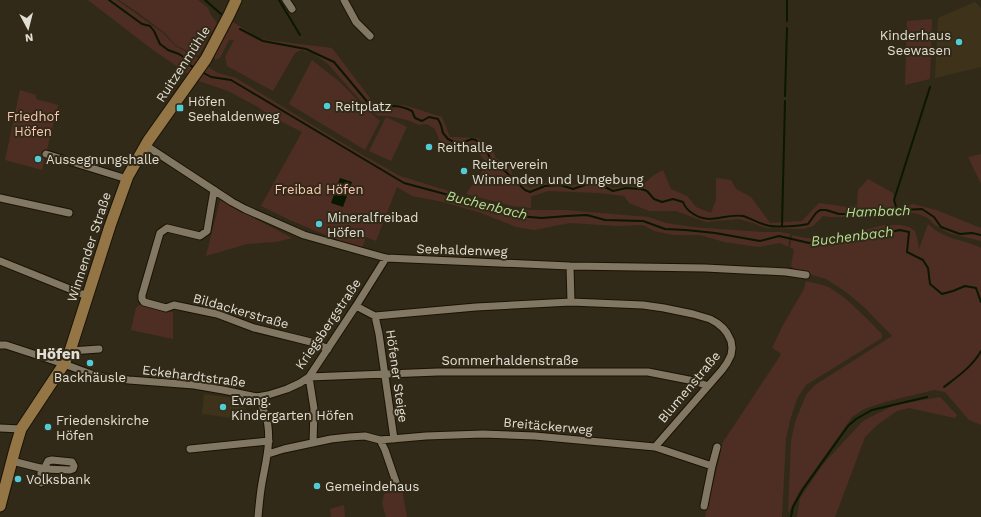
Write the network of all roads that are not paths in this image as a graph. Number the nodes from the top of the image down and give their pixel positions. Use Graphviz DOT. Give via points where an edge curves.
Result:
graph roads {
  1 [pos="236,0"];
  2 [pos="286,0"];
  3 [pos="344,0"];
  4 [pos="292,9"];
  5 [pos="370,36"];
  6 [pos="146,143"];
  7 [pos="46,154"];
  8 [pos="127,179"];
  9 [pos="214,190"];
  10 [pos="0,198"];
  11 [pos="69,213"];
  12 [pos="386,258"];
  13 [pos="0,261"];
  14 [pos="570,266"];
  15 [pos="806,275"];
  16 [pos="87,296"];
  17 [pos="571,302"];
  18 [pos="356,306"];
  19 [pos="375,316"];
  20 [pos="0,345"];
  21 [pos="99,349"];
  22 [pos="328,349"];
  23 [pos="70,351"];
  24 [pos="64,364"];
  25 [pos="385,374"];
  26 [pos="310,377"];
  27 [pos="708,386"];
  28 [pos="257,396"];
  29 [pos="0,428"];
  30 [pos="21,429"];
  31 [pos="394,439"];
  32 [pos="380,440"];
  33 [pos="269,441"];
  34 [pos="313,443"];
  35 [pos="655,447"];
  36 [pos="717,447"];
  37 [pos="190,449"];
  38 [pos="268,454"];
  39 [pos="12,461"];
  40 [pos="712,466"];
  41 [pos="41,484"];
  42 [pos="398,488"];
  43 [pos="0,506"];
  44 [pos="704,506"];
  45 [pos="258,517"];
  1 -- 6 [label="street, Ruitzenmühle" via="201,66"];
  2 -- 4 [label="street"];
  3 -- 5 [label="street" via="356,22"];
  6 -- 8 [label="street, Winnender Straße"];
  6 -- 9 [label="street, Seehaldenweg"];
  7 -- 8 [label="street"];
  8 -- 16 [label="street, Winnender Straße"];
  9 -- 12 [label="street, Seehaldenweg" via="245,209 304,235"];
  9 -- 22 [label="street, Bildackerstraße" via="207,231 200,236 167,228 160,233 142,295 144,302 166,308 174,305 217,314 254,328"];
  10 -- 11 [label="street"];
  12 -- 14 [label="street, Seehaldenweg"];
  12 -- 18 [label="street, Kriegsbergstraße"];
  13 -- 16 [label="street"];
  14 -- 15 [label="street, Seehaldenweg" via="705,268"];
  14 -- 17 [label="street"];
  16 -- 23 [label="street, Winnender Straße"];
  17 -- 19 [label="street, Blumenstraße"];
  17 -- 27 [label="street, Blumenstraße" via="664,308 693,314 717,323 727,333 731,342 731,355"];
  18 -- 19 [label="street"];
  18 -- 22 [label="street, Kriegsbergstraße"];
  19 -- 25 [label="street, Höfener Steige"];
  20 -- 24 [label="street, Eckehardtstraße"];
  21 -- 23 [label="street"];
  22 -- 26 [label="street, Kriegsbergstraße"];
  23 -- 24 [label="street, Winnender Straße"];
  24 -- 28 [label="street, Eckehardtstraße" via="103,377 194,385"];
  24 -- 30 [label="street, Winnender Straße"];
  25 -- 26 [label="street, Sommerhaldenstraße"];
  25 -- 27 [label="street, Sommerhaldenstraße" via="648,372"];
  25 -- 31 [label="street, Höfener Steige"];
  26 -- 28 [label="street, Kriegsbergstraße" via="287,389"];
  26 -- 34 [label="street" via="314,409"];
  27 -- 35 [label="street, Blumenstraße"];
  28 -- 33 [label="street, Eckehardtstraße" via="265,414"];
  29 -- 30 [label="street"];
  30 -- 39 [label="street, Winnender Straße"];
  31 -- 32 [label="street, Breitäckerweg"];
  31 -- 35 [label="street, Breitäckerweg" via="491,434"];
  32 -- 34 [label="street, Breitäckerweg" via="365,436"];
  32 -- 42 [label="street"];
  33 -- 37 [label="street"];
  33 -- 38 [label="street, Eckehardtstraße"];
  34 -- 38 [label="street, Breitäckerweg"];
  35 -- 40 [label="street, Breitäckerweg"];
  36 -- 40 [label="street"];
  38 -- 45 [label="street, Eckehardtstraße"];
  39 -- 41 [label="street" via="42,468"];
  39 -- 43 [label="street, Winnender Straße"];
  40 -- 44 [label="street"];
}
